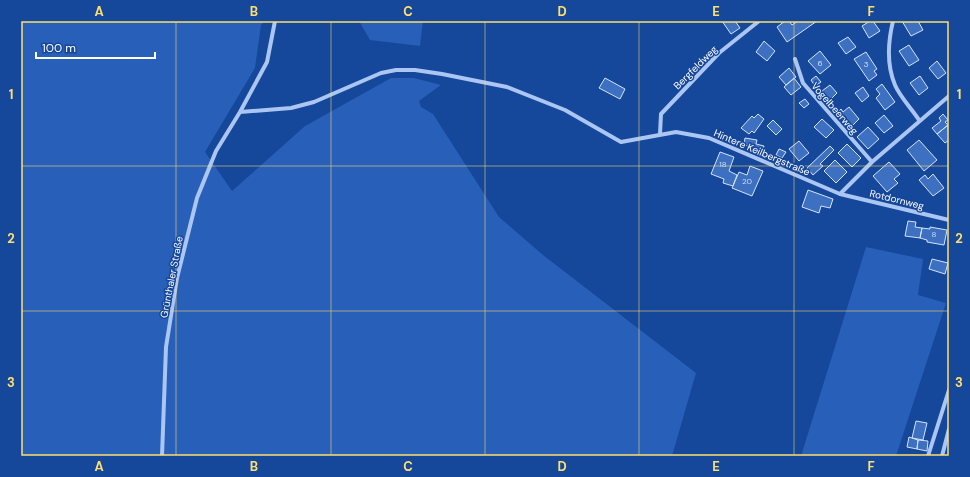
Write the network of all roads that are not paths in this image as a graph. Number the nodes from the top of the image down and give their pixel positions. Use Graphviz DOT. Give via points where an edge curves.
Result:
graph roads {
  1 [pos="276,21"];
  2 [pos="759,21"];
  3 [pos="893,21"];
  4 [pos="795,59"];
  5 [pos="949,96"];
  6 [pos="240,112"];
  7 [pos="919,120"];
  8 [pos="660,134"];
  9 [pos="872,162"];
  10 [pos="840,194"];
  11 [pos="949,220"];
  12 [pos="949,390"];
  13 [pos="949,429"];
  14 [pos="162,456"];
  15 [pos="928,456"];
  16 [pos="942,456"];
  1 -- 6 [label="street, Grünthaler Straße" via="267,62"];
  2 -- 8 [label="street, Bergfeldweg" via="719,53 661,114"];
  3 -- 7 [label="street" via="888,43 895,85"];
  4 -- 9 [label="street, Vogelbeerweg" via="803,83"];
  5 -- 7 [label="street"];
  6 -- 8 [label="street, Hintere Keilbergstraße" via="291,108 314,102 381,73 415,70 507,87 565,110 621,142"];
  6 -- 14 [label="street, Grünthaler Straße" via="216,151 197,198 177,278 166,347"];
  7 -- 9 [label="street"];
  8 -- 10 [label="street, Hintere Keilbergstraße" via="676,132 709,138"];
  9 -- 10 [label="street"];
  10 -- 11 [label="street, Rotdornweg"];
  12 -- 15 [label="street"];
  13 -- 16 [label="street"];
}
